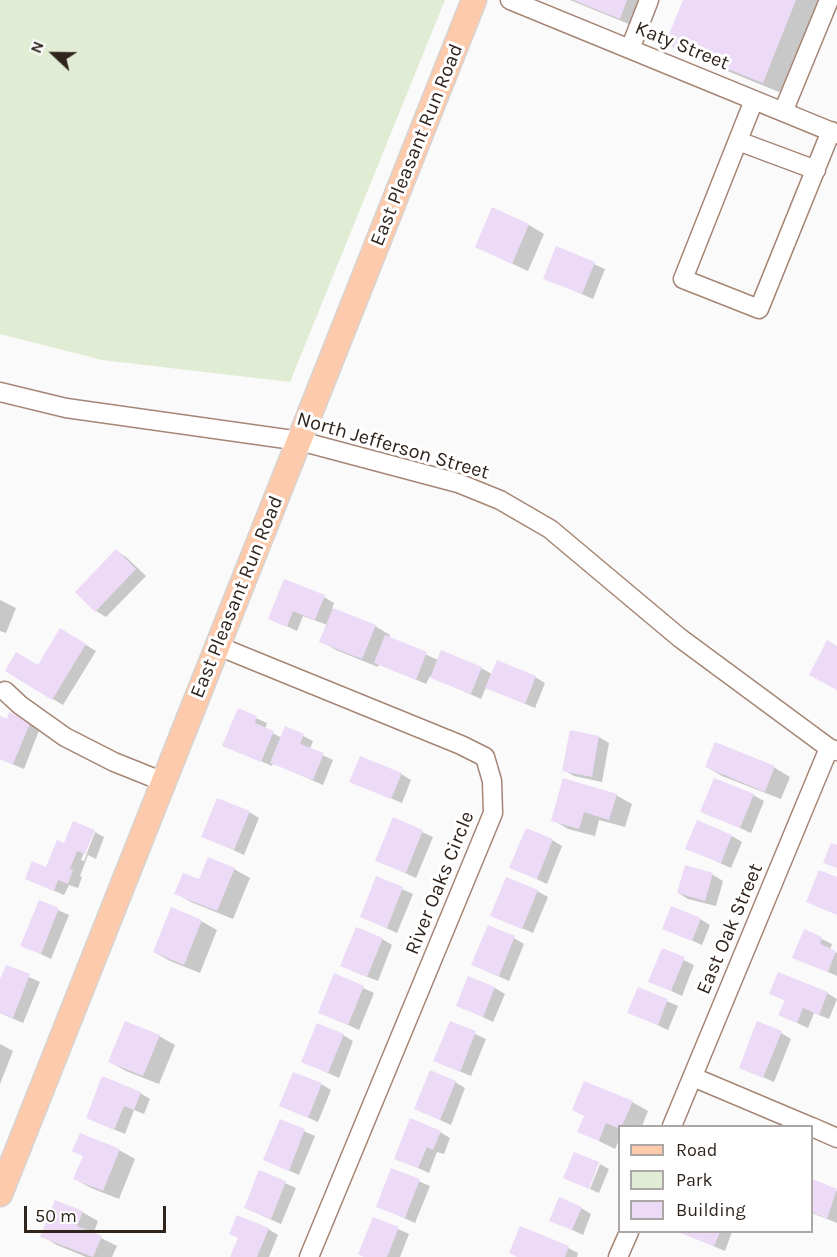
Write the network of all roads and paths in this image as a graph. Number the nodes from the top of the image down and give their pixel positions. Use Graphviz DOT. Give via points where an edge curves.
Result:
graph roads {
  1 [pos="474,0"];
  2 [pos="510,0"];
  3 [pos="649,0"];
  4 [pos="829,0"];
  5 [pos="630,49"];
  6 [pos="754,100"];
  7 [pos="783,112"];
  8 [pos="834,133"];
  9 [pos="738,141"];
  10 [pos="816,170"];
  11 [pos="0,392"];
  12 [pos="300,441"];
  13 [pos="218,646"];
  14 [pos="4,691"];
  15 [pos="833,750"];
  16 [pos="164,782"];
  17 [pos="693,1077"];
  18 [pos="672,1125"];
  19 [pos="805,1125"];
  20 [pos="813,1128"];
  21 [pos="837,1138"];
  22 [pos="0,1194"];
  23 [pos="629,1233"];
  24 [pos="309,1257"];
  25 [pos="618,1257"];
  1 -- 12 [label="main road, East Pleasant Run Road"];
  2 -- 5 [label="street, Katy Street"];
  3 -- 5 [label="street"];
  4 -- 7 [label="street"];
  5 -- 6 [label="street, Katy Street"];
  6 -- 7 [label="street, Katy Street"];
  6 -- 9 [label="street"];
  7 -- 8 [label="street, Katy Street"];
  8 -- 10 [label="street"];
  9 -- 10 [label="street"];
  9 -- 10 [label="street" via="683,279 759,309"];
  11 -- 12 [label="street, North Jefferson Street" via="66,408"];
  12 -- 13 [label="main road, East Pleasant Run Road"];
  12 -- 15 [label="street, North Jefferson Street" via="458,483 500,500 550,528 680,638"];
  13 -- 16 [label="main road, East Pleasant Run Road"];
  13 -- 24 [label="street, River Oaks Circle" via="469,749 485,757 492,781 493,813"];
  14 -- 16 [label="street" via="65,737"];
  15 -- 17 [label="street, East Oak Street"];
  16 -- 22 [label="main road, East Pleasant Run Road"];
  17 -- 18 [label="street, East Oak Street"];
  17 -- 19 [label="street"];
  20 -- 21 [label="street"];
  23 -- 25 [label="street"];
}
